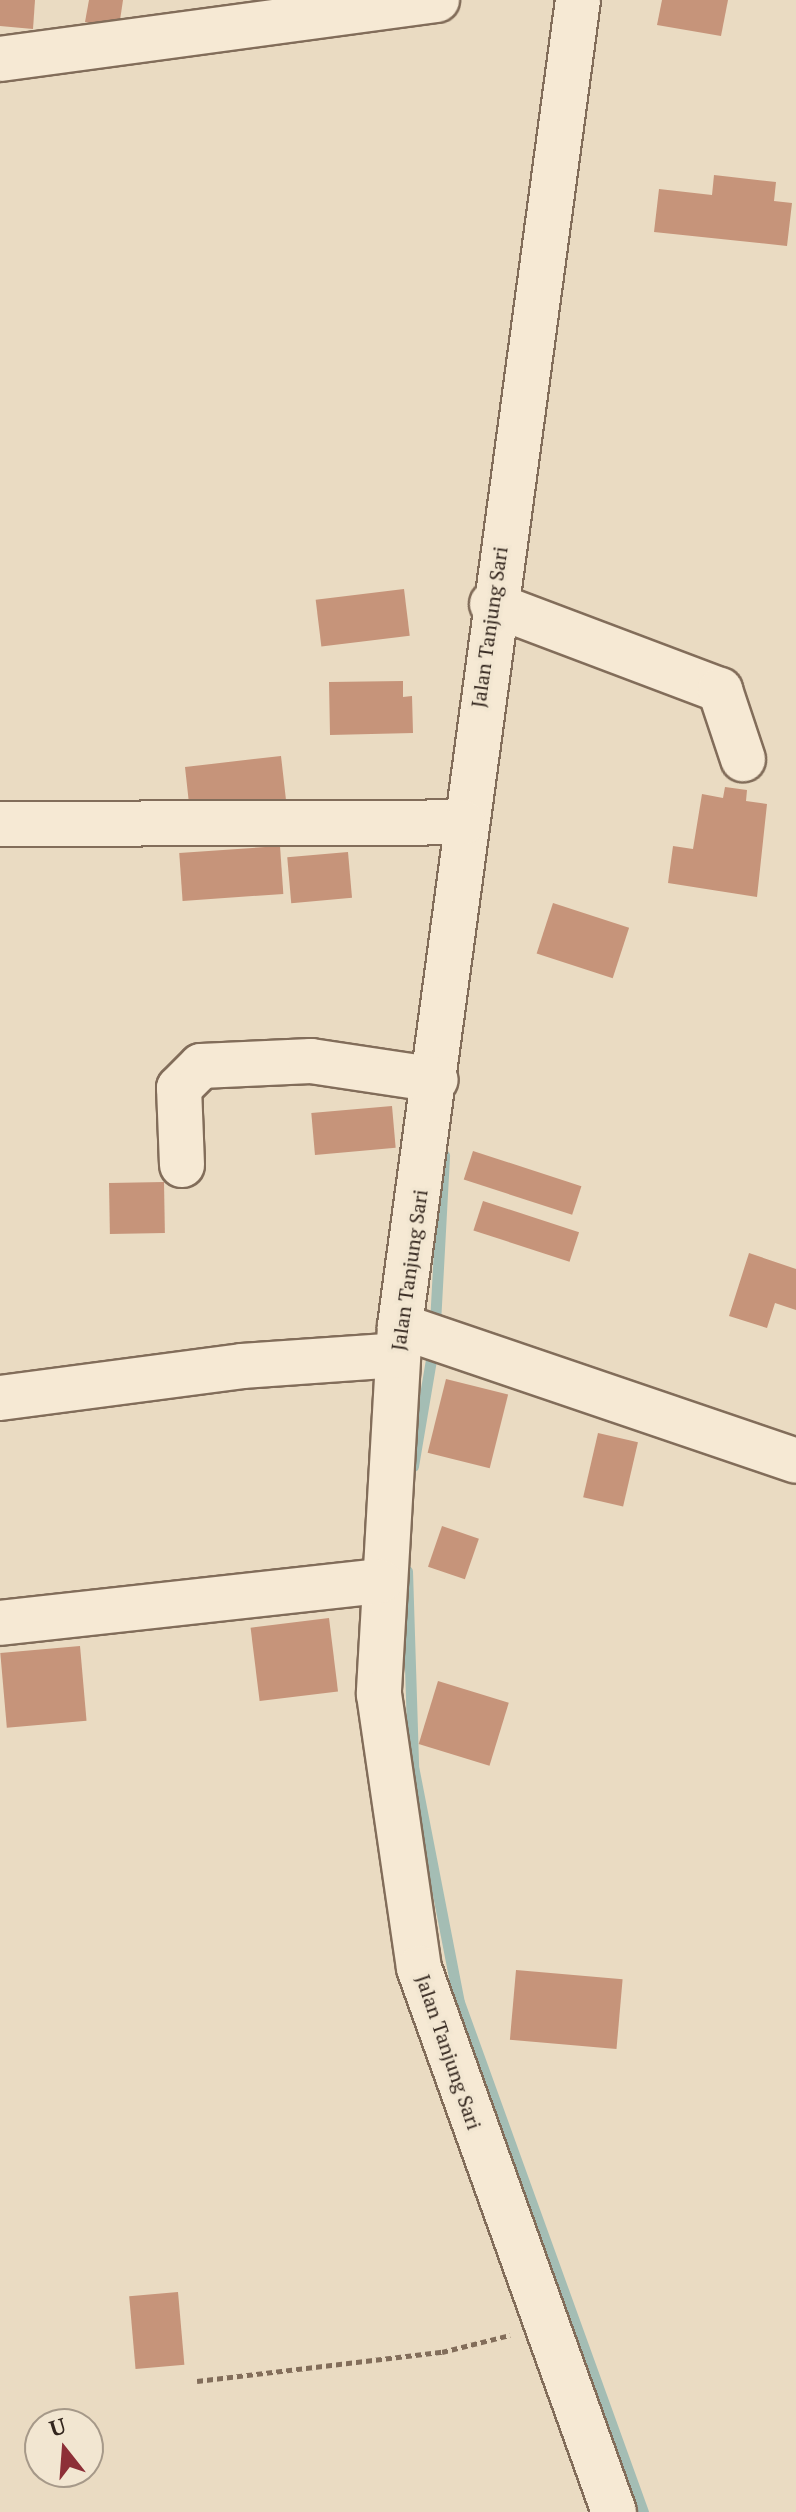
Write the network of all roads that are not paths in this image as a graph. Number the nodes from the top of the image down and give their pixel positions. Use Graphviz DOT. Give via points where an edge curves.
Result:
graph roads {
  1 [pos="437,0"];
  2 [pos="578,0"];
  3 [pos="0,59"];
  4 [pos="492,604"];
  5 [pos="743,759"];
  6 [pos="463,822"];
  7 [pos="0,824"];
  8 [pos="436,1080"];
  9 [pos="182,1165"];
  10 [pos="399,1340"];
  11 [pos="0,1398"];
  12 [pos="796,1461"];
  13 [pos="380,1581"];
  14 [pos="0,1623"];
  15 [pos="614,2512"];
  1 -- 3 [label="street"];
  2 -- 4 [label="street, Jalan Tanjung Sari"];
  4 -- 5 [label="street" via="720,690"];
  4 -- 6 [label="street, Jalan Tanjung Sari"];
  6 -- 7 [label="street"];
  6 -- 8 [label="street, Jalan Tanjung Sari"];
  8 -- 9 [label="street" via="311,1061 201,1066 186,1073 179,1088"];
  8 -- 10 [label="street, Jalan Tanjung Sari"];
  10 -- 11 [label="street"];
  10 -- 12 [label="street"];
  10 -- 13 [label="street, Jalan Tanjung Sari"];
  13 -- 14 [label="street"];
  13 -- 15 [label="street, Jalan Tanjung Sari" via="379,1694 419,1968"];
}
